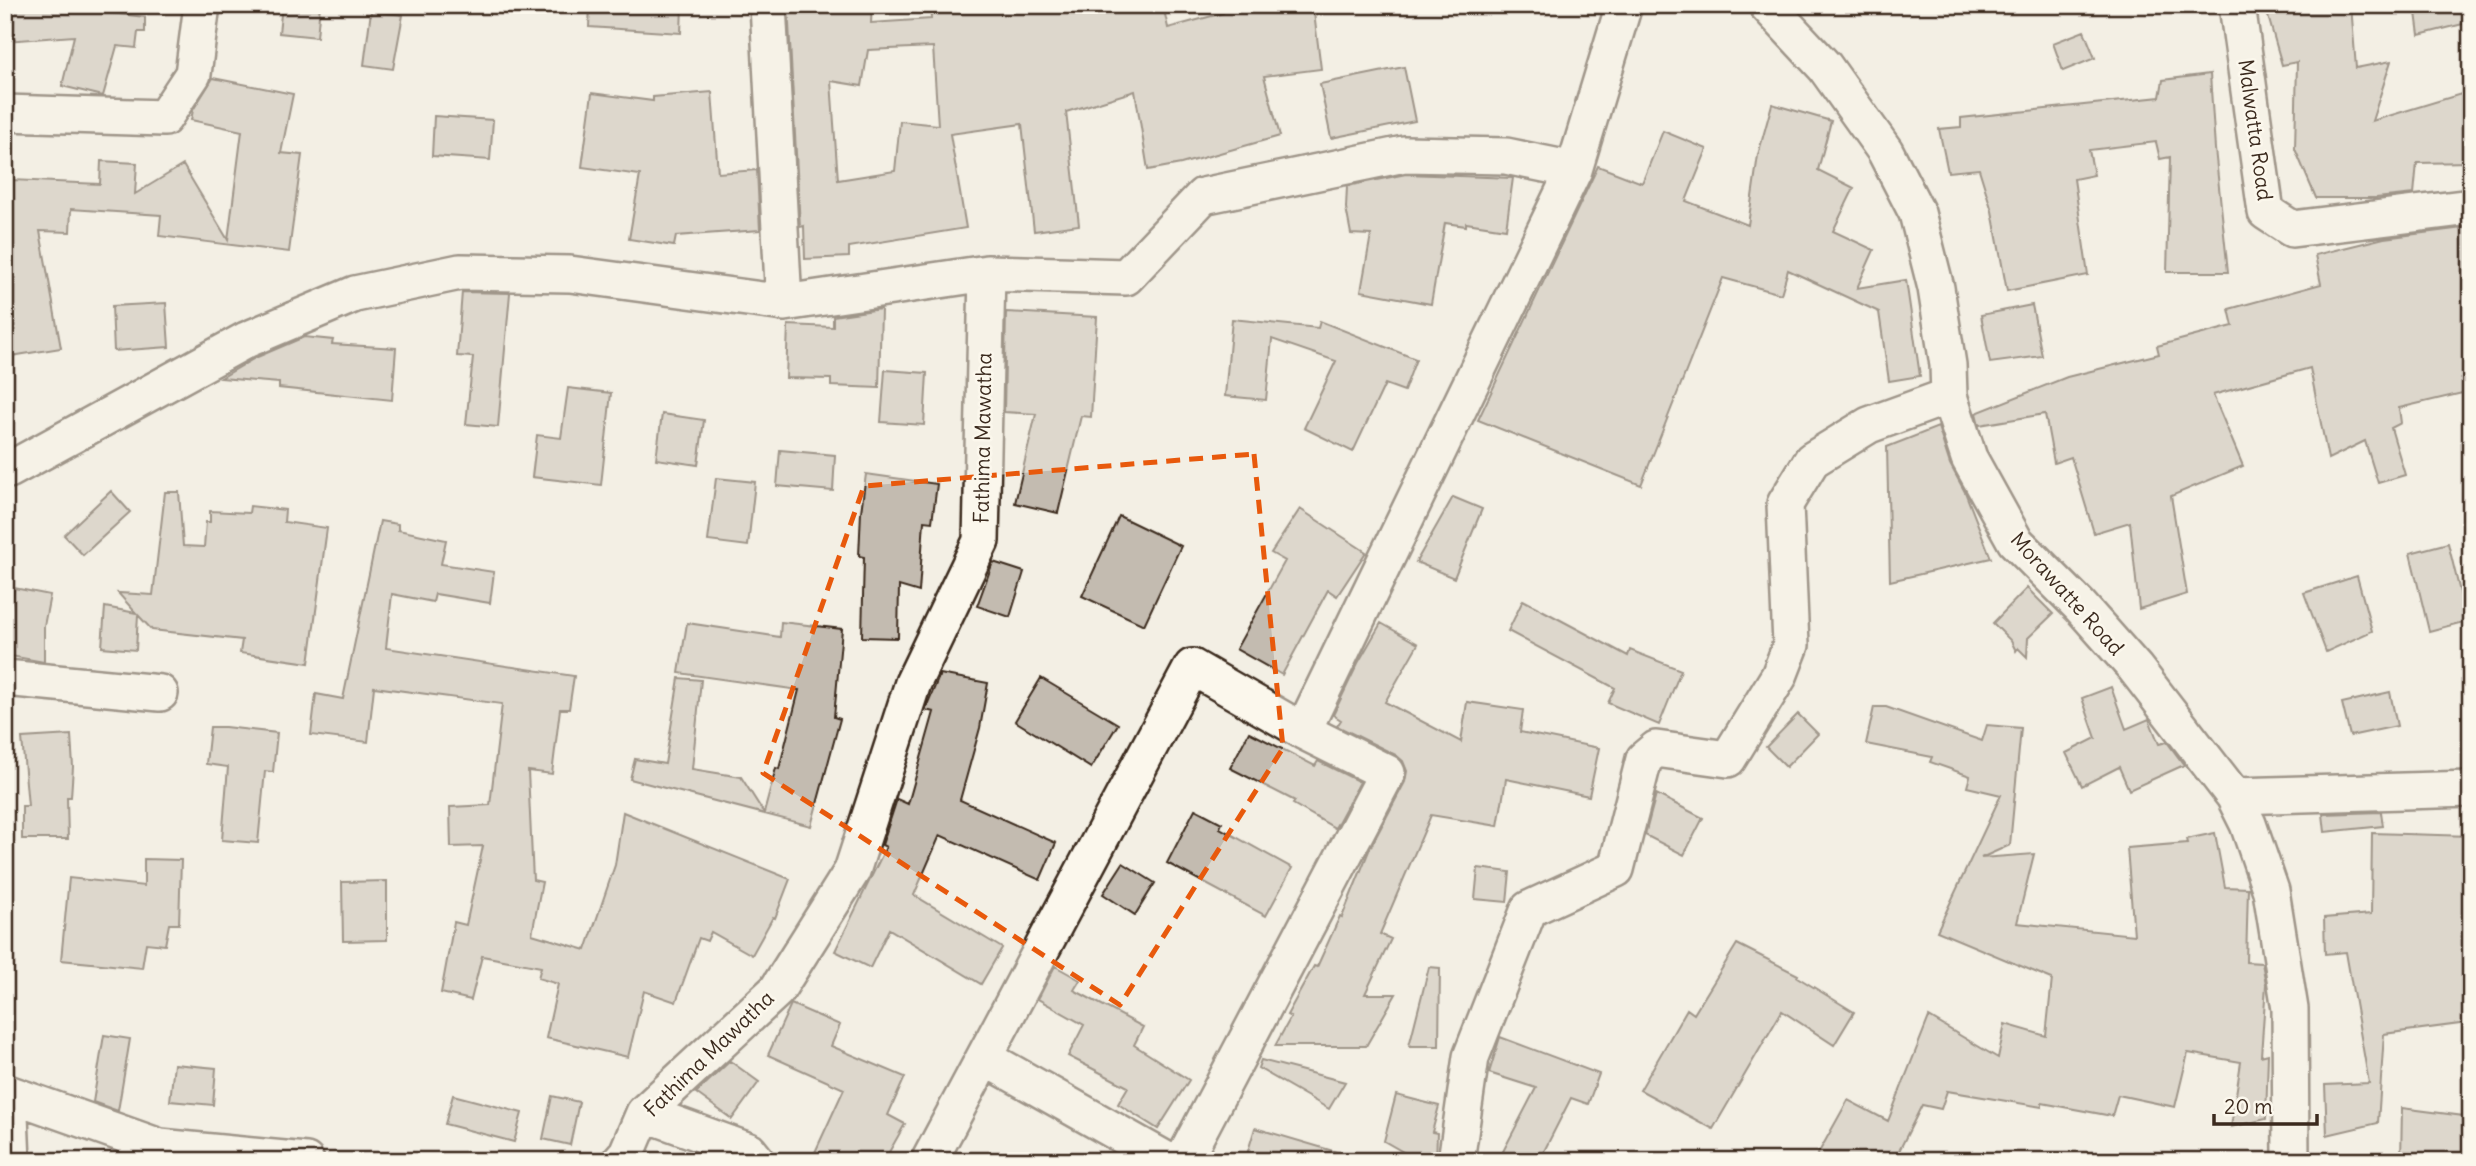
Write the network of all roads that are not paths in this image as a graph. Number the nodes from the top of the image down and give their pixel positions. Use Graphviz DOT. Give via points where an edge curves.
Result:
graph roads {
  1 [pos="202,5"];
  2 [pos="768,5"];
  3 [pos="1624,5"];
  4 [pos="1767,5"];
  5 [pos="2237,5"];
  6 [pos="5,113"];
  7 [pos="1574,170"];
  8 [pos="2471,207"];
  9 [pos="987,273"];
  10 [pos="784,303"];
  11 [pos="1949,396"];
  12 [pos="5,466"];
  13 [pos="5,678"];
  14 [pos="160,693"];
  15 [pos="1303,731"];
  16 [pos="2471,789"];
  17 [pos="2234,796"];
  18 [pos="985,1058"];
  19 [pos="7,1093"];
  20 [pos="644,1113"];
  21 [pos="1119,1149"];
  22 [pos="12,1161"];
  23 [pos="306,1161"];
  24 [pos="620,1161"];
  25 [pos="757,1161"];
  26 [pos="929,1161"];
  27 [pos="1168,1161"];
  28 [pos="1183,1161"];
  29 [pos="1456,1161"];
  30 [pos="2291,1161"];
  1 -- 6 [label="street" via="193,74 164,118"];
  2 -- 10 [label="street"];
  3 -- 7 [label="street"];
  4 -- 11 [label="street, Morawatte Road" via="1825,67 1885,151 1917,213 1936,288"];
  5 -- 8 [label="street, Malwatta Road" via="2266,212 2292,229"];
  7 -- 9 [label="street" via="1506,156 1404,154 1203,196 1126,277"];
  7 -- 15 [label="street"];
  9 -- 10 [label="street"];
  9 -- 20 [label="street, Fathima Mawatha" via="981,541 913,683 852,871 776,990"];
  10 -- 12 [label="street" via="570,274 460,272 355,294 246,340 9,470"];
  11 -- 17 [label="street, Morawatte Road" via="1969,458 2015,541 2135,668"];
  11 -- 29 [label="street" via="1869,425 1812,460 1793,488 1785,504 1791,645 1779,676 1728,759 1656,749 1644,759 1616,869 1529,909 1471,1057"];
  13 -- 14 [label="street"];
  15 -- 18 [label="street" via="1192,667"];
  15 -- 28 [label="street" via="1387,773"];
  16 -- 17 [label="street"];
  17 -- 30 [label="street, Morawatte Road" via="2272,891 2290,1009"];
  18 -- 21 [label="street"];
  18 -- 26 [label="street"];
  19 -- 22 [label="street"];
  19 -- 23 [label="street" via="160,1147"];
  20 -- 24 [label="street, Fathima Mawatha"];
  20 -- 25 [label="street" via="749,1151"];
  21 -- 27 [label="street"];
}
